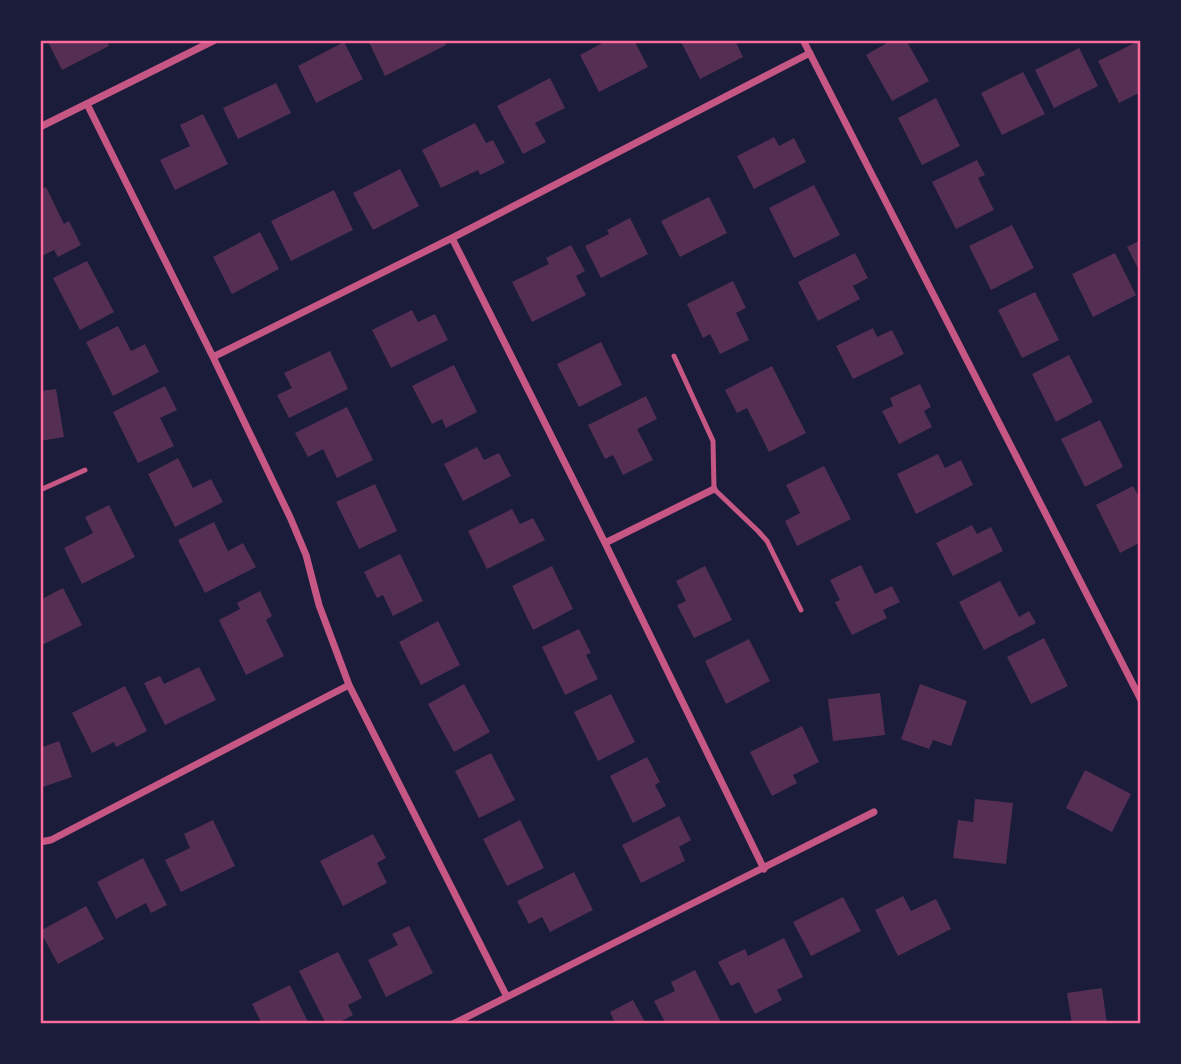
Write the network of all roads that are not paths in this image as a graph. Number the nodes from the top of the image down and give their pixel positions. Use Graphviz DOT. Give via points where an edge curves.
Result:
graph roads {
  1 [pos="215,40"];
  2 [pos="803,40"];
  3 [pos="810,53"];
  4 [pos="87,104"];
  5 [pos="40,127"];
  6 [pos="452,238"];
  7 [pos="674,356"];
  8 [pos="213,357"];
  9 [pos="85,470"];
  10 [pos="714,489"];
  11 [pos="40,490"];
  12 [pos="605,543"];
  13 [pos="801,610"];
  14 [pos="349,685"];
  15 [pos="1141,700"];
  16 [pos="874,812"];
  17 [pos="40,842"];
  18 [pos="764,869"];
  19 [pos="508,997"];
  20 [pos="453,1024"];
  1 -- 4 [label="street"];
  2 -- 3 [label="street"];
  3 -- 6 [label="street"];
  3 -- 15 [label="street"];
  4 -- 5 [label="street"];
  4 -- 8 [label="street"];
  6 -- 8 [label="street"];
  6 -- 12 [label="street"];
  7 -- 10 [label="lane" via="713,441"];
  8 -- 14 [label="street" via="306,555"];
  9 -- 11 [label="lane"];
  10 -- 12 [label="street"];
  10 -- 13 [label="lane" via="767,541"];
  12 -- 18 [label="street"];
  14 -- 17 [label="street"];
  14 -- 19 [label="street"];
  16 -- 18 [label="street"];
  18 -- 19 [label="street"];
  19 -- 20 [label="street"];
}
